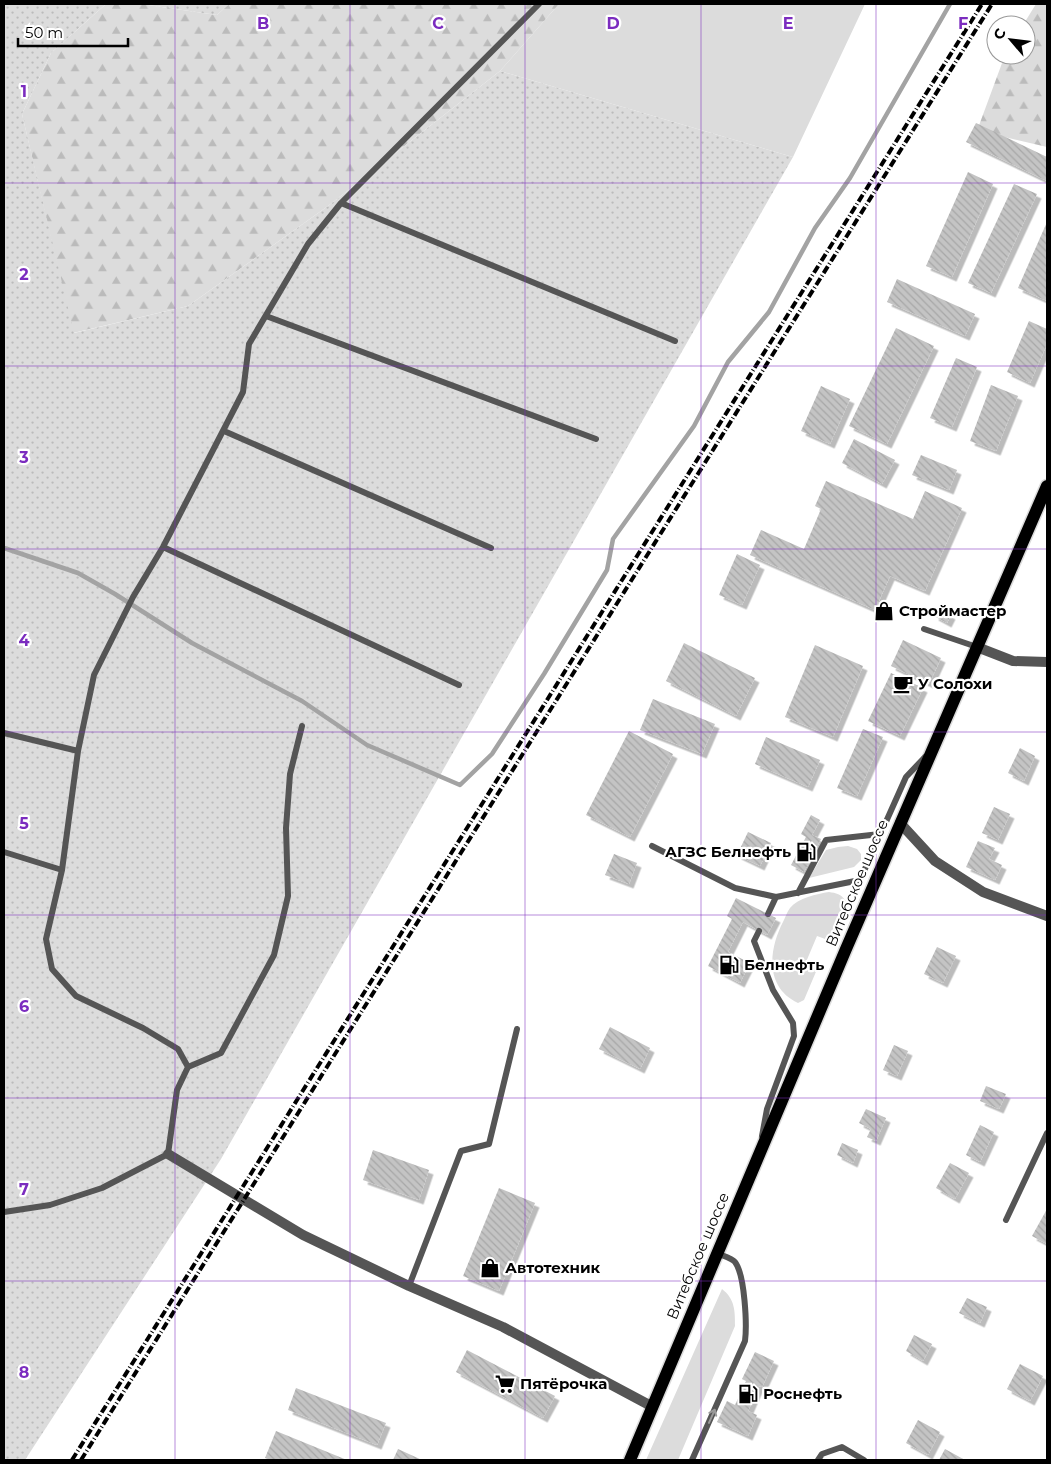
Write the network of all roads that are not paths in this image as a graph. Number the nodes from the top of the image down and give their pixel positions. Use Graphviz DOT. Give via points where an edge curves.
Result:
graph roads {
  1 [pos="539,4"];
  2 [pos="341,203"];
  3 [pos="266,316"];
  4 [pos="675,340"];
  5 [pos="224,431"];
  6 [pos="596,439"];
  7 [pos="1047,486"];
  8 [pos="163,547"];
  9 [pos="491,548"];
  10 [pos="924,629"];
  11 [pos="977,647"];
  12 [pos="1047,662"];
  13 [pos="459,685"];
  14 [pos="302,726"];
  15 [pos="4,732"];
  16 [pos="933,748"];
  17 [pos="78,751"];
  18 [pos="900,824"];
  19 [pos="880,834"];
  20 [pos="652,846"];
  21 [pos="4,852"];
  22 [pos="62,870"];
  23 [pos="798,893"];
  24 [pos="776,897"];
  25 [pos="768,914"];
  26 [pos="1047,916"];
  27 [pos="759,931"];
  28 [pos="517,1029"];
  29 [pos="188,1066"];
  30 [pos="1047,1133"];
  31 [pos="759,1152"];
  32 [pos="168,1154"];
  33 [pos="4,1212"];
  34 [pos="1006,1220"];
  35 [pos="717,1253"];
  36 [pos="409,1286"];
  37 [pos="653,1407"];
  38 [pos="630,1460"];
  39 [pos="692,1460"];
  40 [pos="818,1460"];
  41 [pos="864,1460"];
  1 -- 2 [label="lane"];
  2 -- 3 [label="lane" via="308,244"];
  2 -- 4 [label="lane"];
  3 -- 5 [label="lane" via="249,344 243,392"];
  3 -- 6 [label="lane"];
  5 -- 8 [label="lane"];
  5 -- 9 [label="lane"];
  7 -- 11 [label="main road, Витебское шоссе"];
  8 -- 13 [label="lane"];
  8 -- 17 [label="lane" via="133,597 94,675"];
  10 -- 11 [label="lane"];
  11 -- 12 [label="street" via="1014,661"];
  11 -- 16 [label="main road, Витебское шоссе"];
  14 -- 29 [label="lane" via="290,774 286,828 288,896 274,955 221,1052"];
  15 -- 17 [label="lane"];
  16 -- 18 [label="main road, Витебское шоссе"];
  16 -- 19 [label="lane" via="906,777"];
  17 -- 22 [label="lane"];
  18 -- 26 [label="street" via="934,861 983,892"];
  18 -- 31 [label="main road, Витебское шоссе"];
  19 -- 23 [label="lane" via="860,880"];
  19 -- 23 [label="lane" via="826,840"];
  20 -- 24 [label="lane" via="735,888"];
  21 -- 22 [label="lane"];
  22 -- 29 [label="lane" via="46,939 52,969 76,996 178,1049"];
  23 -- 24 [label="lane"];
  24 -- 25 [label="lane"];
  27 -- 31 [label="lane" via="754,940 773,990 793,1023 794,1036 766,1109"];
  28 -- 36 [label="lane" via="489,1144 461,1151"];
  29 -- 32 [label="lane" via="177,1090"];
  30 -- 34 [label="lane"];
  31 -- 35 [label="main road, Витебское шоссе"];
  32 -- 33 [label="lane" via="102,1188 50,1205"];
  32 -- 36 [label="street" via="303,1235"];
  35 -- 37 [label="main road, Витебское шоссе"];
  39 -- 35 [label="lane, one-way" via="745,1341 740,1271 734,1260"];
  36 -- 37 [label="street" via="502,1327"];
  37 -- 38 [label="main road, Витебское шоссе"];
  40 -- 41 [label="lane" via="822,1454 842,1447"];
}
